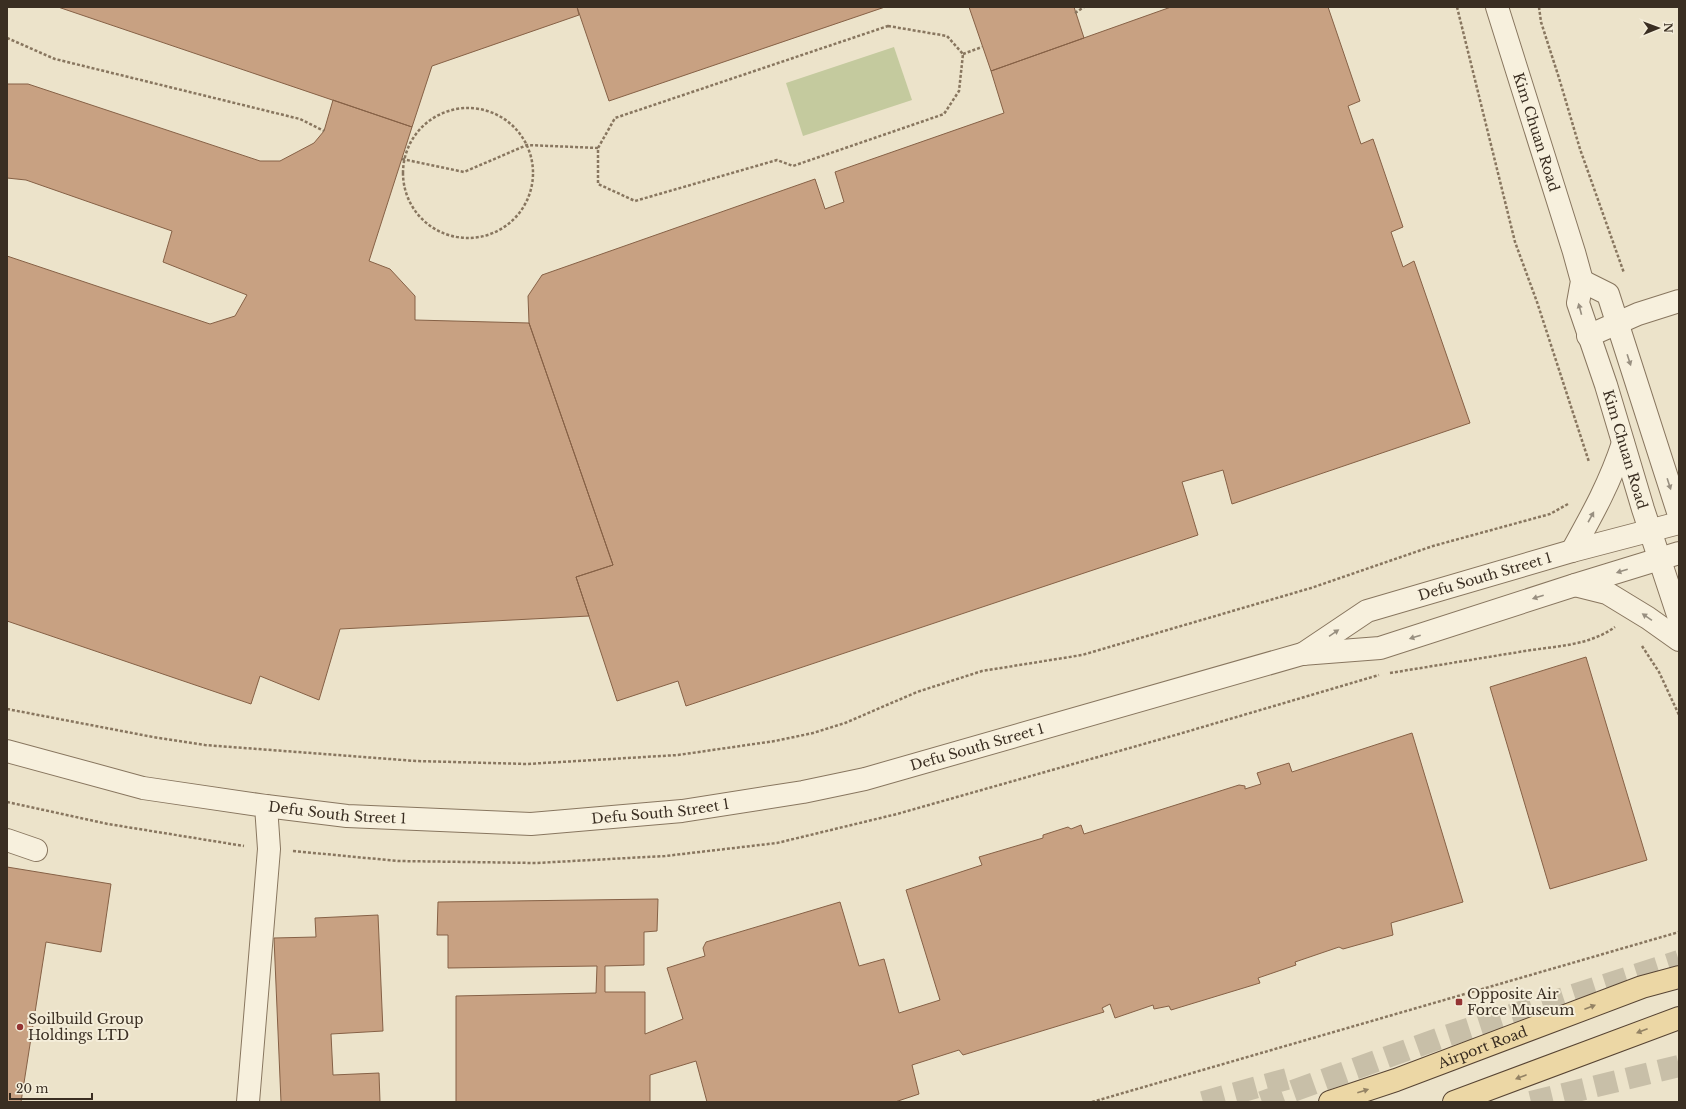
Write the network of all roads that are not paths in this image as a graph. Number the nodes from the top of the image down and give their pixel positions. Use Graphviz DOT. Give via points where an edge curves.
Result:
graph roads {
  1 [pos="1497,7"];
  2 [pos="1582,281"];
  3 [pos="1679,300"];
  4 [pos="1617,323"];
  5 [pos="1588,336"];
  6 [pos="1623,443"];
  7 [pos="1679,515"];
  8 [pos="1679,523"];
  9 [pos="1651,532"];
  10 [pos="1572,551"];
  11 [pos="1669,556"];
  12 [pos="1576,585"];
  13 [pos="1679,618"];
  14 [pos="1679,640"];
  15 [pos="1302,654"];
  16 [pos="7,751"];
  17 [pos="266,806"];
  18 [pos="7,840"];
  19 [pos="36,850"];
  20 [pos="1679,977"];
  21 [pos="1679,1018"];
  22 [pos="248,1102"];
  23 [pos="1330,1102"];
  24 [pos="1454,1102"];
  1 -- 2 [label="street, Kim Chuan Road"];
  2 -- 4 [label="street" via="1608,294"];
  5 -- 2 [label="street, Kim Chuan Road, one-way" via="1578,303"];
  3 -- 4 [label="street"];
  4 -- 5 [label="street"];
  4 -- 7 [label="street, one-way"];
  5 -- 6 [label="street, Kim Chuan Road"];
  6 -- 9 [label="street, Kim Chuan Road"];
  10 -- 6 [label="street, one-way" via="1614,472"];
  8 -- 9 [label="street, Defu South Street 1"];
  9 -- 10 [label="street, Defu South Street 1"];
  9 -- 11 [label="street, Kim Chuan Road"];
  15 -- 10 [label="street, Defu South Street 1, one-way" via="1367,611"];
  11 -- 12 [label="street, Defu South Street 1, one-way"];
  11 -- 13 [label="street, Kim Chuan Road"];
  14 -- 12 [label="street, one-way" via="1607,593"];
  12 -- 15 [label="street, Defu South Street 1, one-way" via="1380,648"];
  15 -- 17 [label="street, Defu South Street 1" via="865,779 803,792 682,811 531,824 347,816"];
  16 -- 17 [label="street, Defu South Street 1" via="143,788"];
  17 -- 22 [label="street" via="269,849"];
  18 -- 19 [label="street"];
  23 -- 20 [label="main road, Airport Road, one-way" via="1396,1080 1642,987"];
  21 -- 24 [label="main road, one-way"];
}
